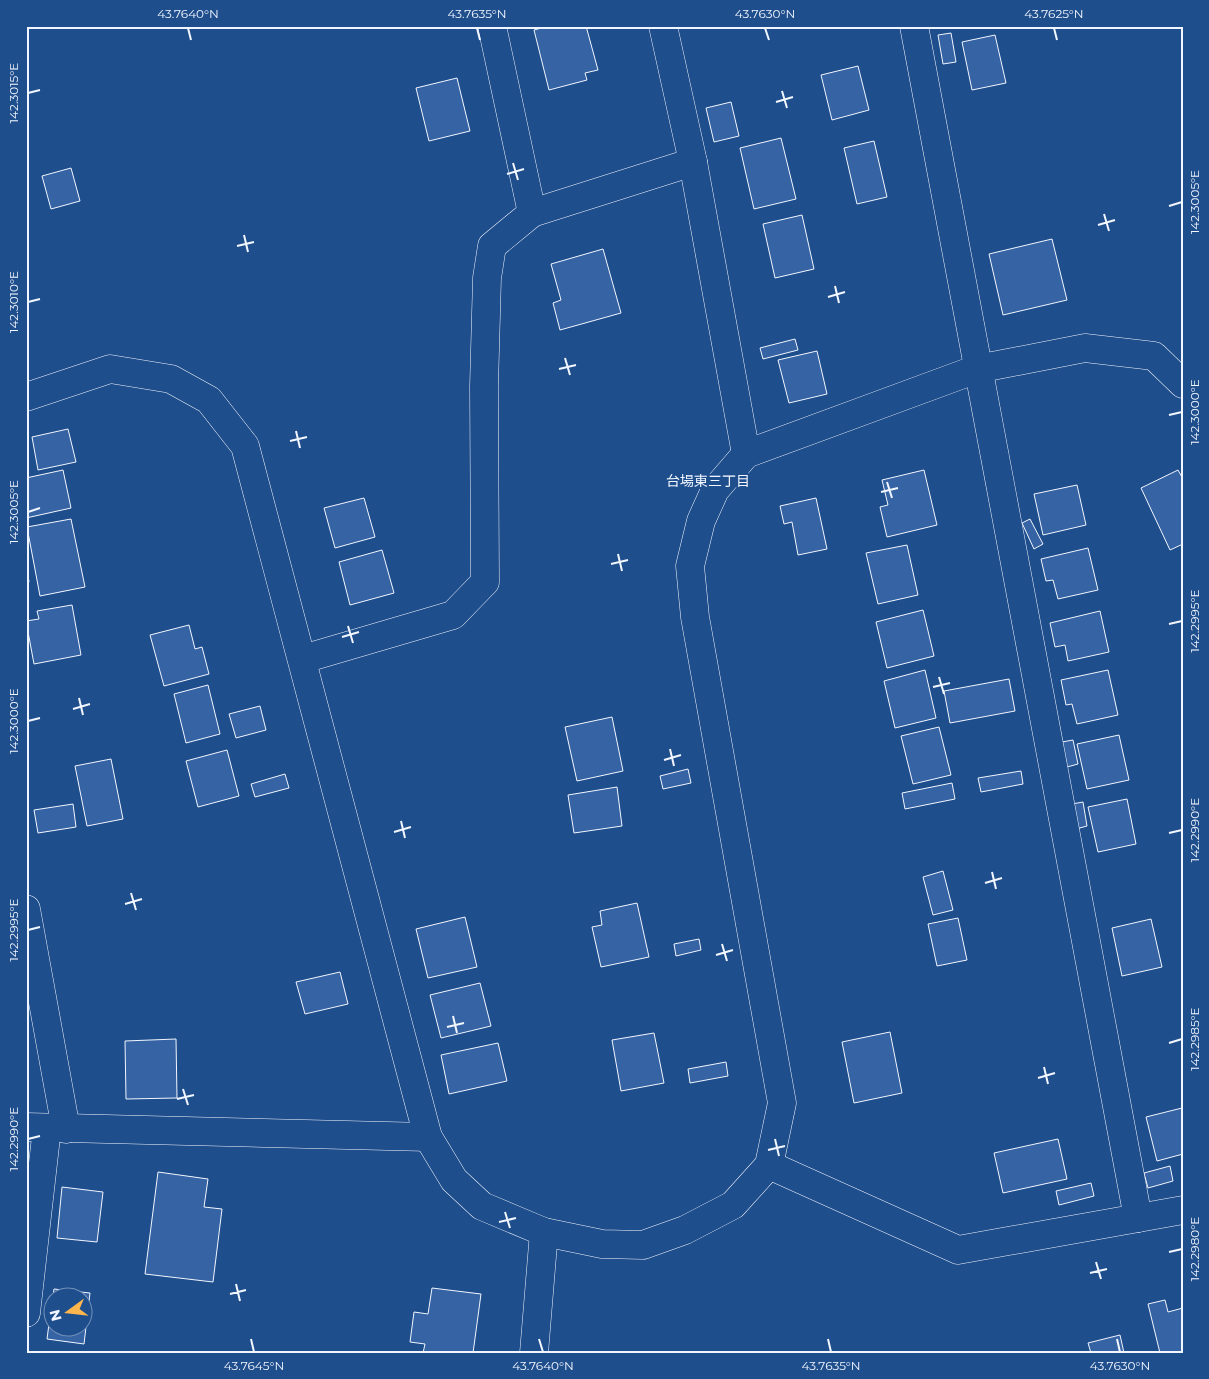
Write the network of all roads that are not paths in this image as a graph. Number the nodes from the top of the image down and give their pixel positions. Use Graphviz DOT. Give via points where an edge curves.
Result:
graph roads {
  1 [pos="492,26"];
  2 [pos="663,26"];
  3 [pos="914,26"];
  4 [pos="693,162"];
  5 [pos="532,213"];
  6 [pos="977,369"];
  7 [pos="1183,384"];
  8 [pos="26,397"];
  9 [pos="746,454"];
  10 [pos="303,659"];
  11 [pos="26,909"];
  12 [pos="46,1128"];
  13 [pos="428,1137"];
  14 [pos="769,1165"];
  15 [pos="1183,1210"];
  16 [pos="1138,1218"];
  17 [pos="544,1232"];
  18 [pos="26,1314"];
  19 [pos="534,1353"];
  1 -- 5 [label="street"];
  2 -- 4 [label="street"];
  3 -- 6 [label="street"];
  4 -- 5 [label="street"];
  4 -- 9 [label="street"];
  5 -- 10 [label="street" via="492,246 487,278 485,582 453,615"];
  6 -- 7 [label="street" via="1085,348 1154,356"];
  6 -- 9 [label="street"];
  6 -- 16 [label="street"];
  8 -- 10 [label="street" via="110,369 171,380 209,400 245,446"];
  9 -- 14 [label="street" via="715,490 701,521 690,566 695,617 782,1103"];
  10 -- 13 [label="street"];
  11 -- 12 [label="street"];
  12 -- 13 [label="street"];
  12 -- 18 [label="street"];
  13 -- 17 [label="street" via="454,1180 482,1206"];
  14 -- 16 [label="street" via="958,1250"];
  14 -- 17 [label="street" via="733,1205 684,1230 643,1245 602,1244"];
  15 -- 16 [label="street"];
  17 -- 19 [label="street"];
}
